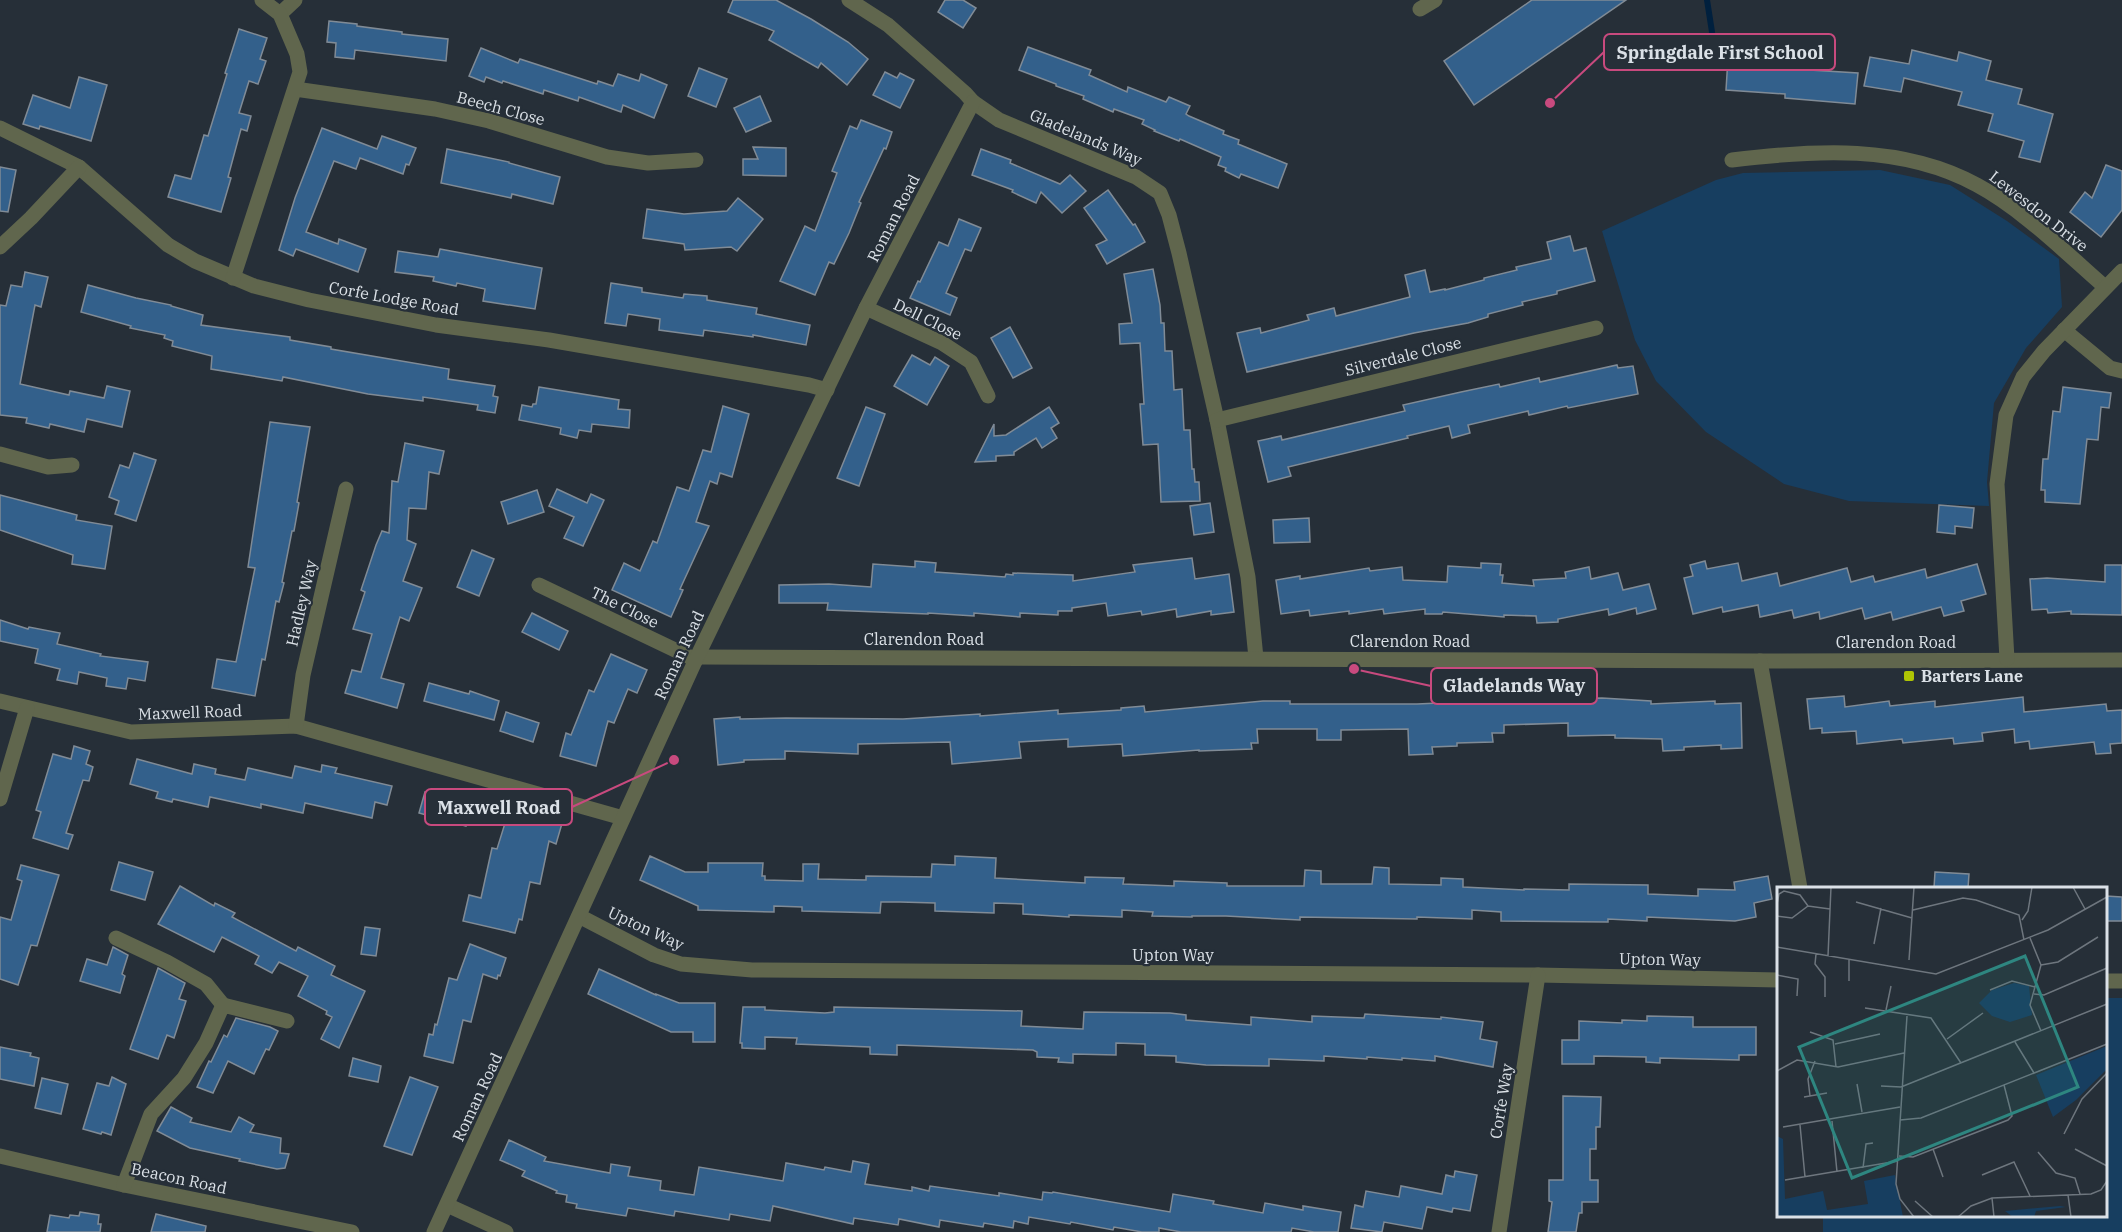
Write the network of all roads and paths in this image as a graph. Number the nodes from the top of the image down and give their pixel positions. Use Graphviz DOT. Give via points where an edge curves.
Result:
graph roads {
  1 [pos="262,0"];
  2 [pos="295,0"];
  3 [pos="849,0"];
  4 [pos="1435,0"];
  5 [pos="1420,9"];
  6 [pos="280,14"];
  7 [pos="295,89"];
  8 [pos="973,102"];
  9 [pos="0,128"];
  10 [pos="696,160"];
  11 [pos="1732,160"];
  12 [pos="79,167"];
  13 [pos="0,247"];
  14 [pos="2122,271"];
  15 [pos="233,278"];
  16 [pos="2105,287"];
  17 [pos="866,309"];
  18 [pos="1596,328"];
  19 [pos="2064,330"];
  20 [pos="2122,371"];
  21 [pos="827,390"];
  22 [pos="988,396"];
  23 [pos="1217,420"];
  24 [pos="0,454"];
  25 [pos="72,465"];
  26 [pos="346,489"];
  27 [pos="539,585"];
  28 [pos="1256,658"];
  29 [pos="697,659"];
  30 [pos="2007,659"];
  31 [pos="2122,660"];
  32 [pos="1760,661"];
  33 [pos="0,700"];
  34 [pos="27,708"];
  35 [pos="296,726"];
  36 [pos="0,799"];
  37 [pos="623,818"];
  38 [pos="1800,887"];
  39 [pos="579,916"];
  40 [pos="116,938"];
  41 [pos="1538,975"];
  42 [pos="1777,980"];
  43 [pos="223,1005"];
  44 [pos="287,1021"];
  45 [pos="0,1156"];
  46 [pos="124,1185"];
  47 [pos="447,1205"];
  48 [pos="352,1232"];
  49 [pos="434,1232"];
  50 [pos="506,1232"];
  51 [pos="1498,1232"];
  1 -- 6 [label="street"];
  2 -- 6 [label="street"];
  3 -- 8 [label="street, Gladelands Way" via="888,25"];
  4 -- 5 [label="street"];
  6 -- 7 [label="street" via="297,54 300,72"];
  7 -- 10 [label="street, Beech Close" via="435,109 607,157 648,163"];
  7 -- 15 [label="street"];
  8 -- 17 [label="street, Roman Road"];
  8 -- 23 [label="street, Gladelands Way" via="999,120 1136,177 1160,194 1179,253"];
  9 -- 12 [label="street, Corfe Lodge Road"];
  11 -- 16 [label="street, Lewesdon Drive" via="1830,152 1889,155 1939,168 1978,185 2011,208"];
  12 -- 13 [label="street"];
  12 -- 15 [label="street, Corfe Lodge Road" via="168,245"];
  14 -- 16 [label="street"];
  15 -- 21 [label="street, Corfe Lodge Road" via="309,300 436,325 573,344"];
  16 -- 19 [label="street"];
  17 -- 21 [label="street, Roman Road"];
  17 -- 22 [label="street, Dell Close" via="942,344 971,362"];
  18 -- 23 [label="street, Silverdale Close"];
  19 -- 20 [label="street" via="2110,368"];
  19 -- 30 [label="street" via="2023,377 2006,415 1997,484"];
  21 -- 29 [label="street, Roman Road"];
  23 -- 28 [label="street, Gladelands Way" via="1248,577"];
  24 -- 25 [label="street" via="48,467"];
  26 -- 35 [label="street, Hadley Way" via="303,675"];
  27 -- 29 [label="street, The Close"];
  28 -- 29 [label="street, Clarendon Road"];
  28 -- 32 [label="street, Clarendon Road"];
  29 -- 37 [label="street, Roman Road"];
  30 -- 31 [label="street, Clarendon Road"];
  30 -- 32 [label="street, Clarendon Road"];
  32 -- 38 [label="street"];
  33 -- 34 [label="street, Maxwell Road"];
  34 -- 35 [label="street, Maxwell Road" via="131,732"];
  34 -- 36 [label="street"];
  35 -- 37 [label="street, Maxwell Road"];
  37 -- 39 [label="street, Roman Road"];
  39 -- 41 [label="street, Upton Way" via="654,955 681,964 752,970"];
  39 -- 47 [label="street, Roman Road"];
  40 -- 43 [label="street" via="206,984"];
  41 -- 42 [label="street, Upton Way"];
  41 -- 51 [label="street, Corfe Way"];
  43 -- 44 [label="street"];
  43 -- 46 [label="street" via="184,1078 151,1114"];
  45 -- 46 [label="street, Beacon Road"];
  46 -- 48 [label="street, Beacon Road"];
  47 -- 49 [label="street, Roman Road"];
  47 -- 50 [label="street"];
}
